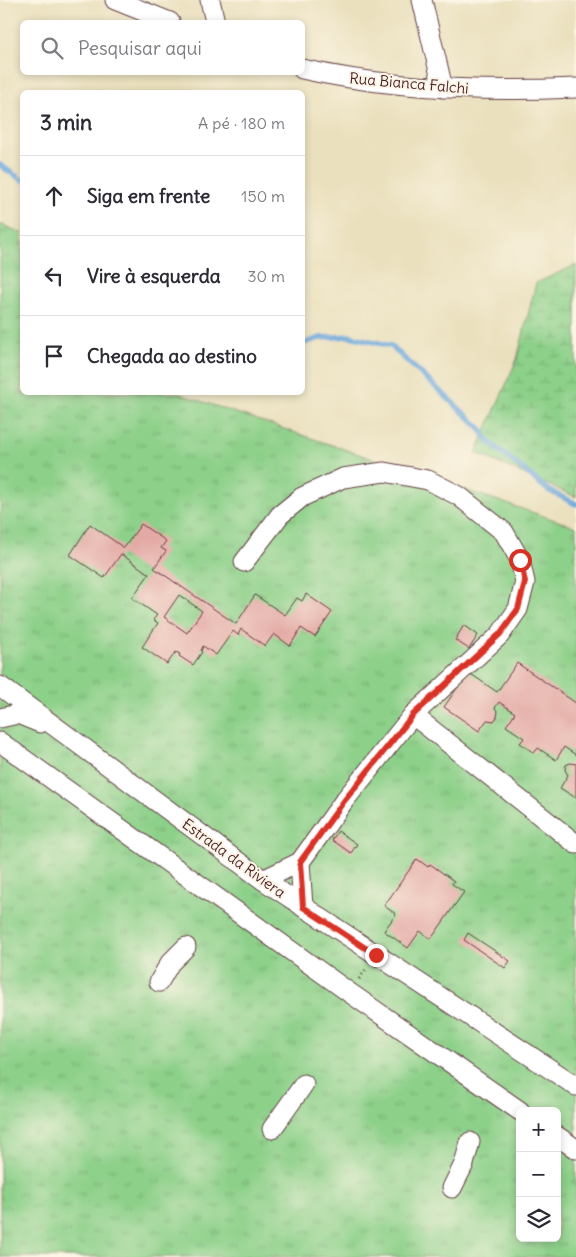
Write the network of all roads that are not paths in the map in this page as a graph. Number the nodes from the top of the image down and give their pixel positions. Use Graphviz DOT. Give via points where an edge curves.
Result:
graph roads {
  1 [pos="114,0"];
  2 [pos="210,0"];
  3 [pos="422,0"];
  4 [pos="165,20"];
  5 [pos="215,20"];
  6 [pos="305,70"];
  7 [pos="444,88"];
  8 [pos="576,88"];
  9 [pos="244,562"];
  10 [pos="0,686"];
  11 [pos="413,715"];
  12 [pos="0,718"];
  13 [pos="62,732"];
  14 [pos="0,742"];
  15 [pos="576,844"];
  16 [pos="300,862"];
  17 [pos="264,880"];
  18 [pos="303,907"];
  19 [pos="186,947"];
  20 [pos="159,982"];
  21 [pos="304,1084"];
  22 [pos="576,1086"];
  23 [pos="516,1108"];
  24 [pos="272,1129"];
  25 [pos="561,1139"];
  26 [pos="470,1142"];
  27 [pos="576,1149"];
  28 [pos="452,1188"];
  1 -- 4 [label="street"];
  2 -- 5 [label="street"];
  3 -- 7 [label="street"];
  6 -- 7 [label="street, Rua Bianca Falchi" via="340,77"];
  7 -- 8 [label="street, Rua Bianca Falchi"];
  9 -- 11 [label="street" via="280,515 302,497 343,478 384,472 428,480 460,496 504,532 520,560 525,582 518,609 500,634"];
  10 -- 13 [label="street, Estrada da Riviera"];
  11 -- 15 [label="street"];
  11 -- 16 [label="street"];
  12 -- 13 [label="street" via="18,714"];
  13 -- 17 [label="street, Estrada da Riviera"];
  14 -- 23 [label="street"];
  16 -- 17 [label="street"];
  16 -- 18 [label="street"];
  17 -- 18 [label="street, Estrada da Riviera"];
  18 -- 22 [label="street, Estrada da Riviera"];
  19 -- 20 [label="street" via="170,963"];
  21 -- 24 [label="street"];
  25 -- 27 [label="street"];
  26 -- 28 [label="street"];
}
